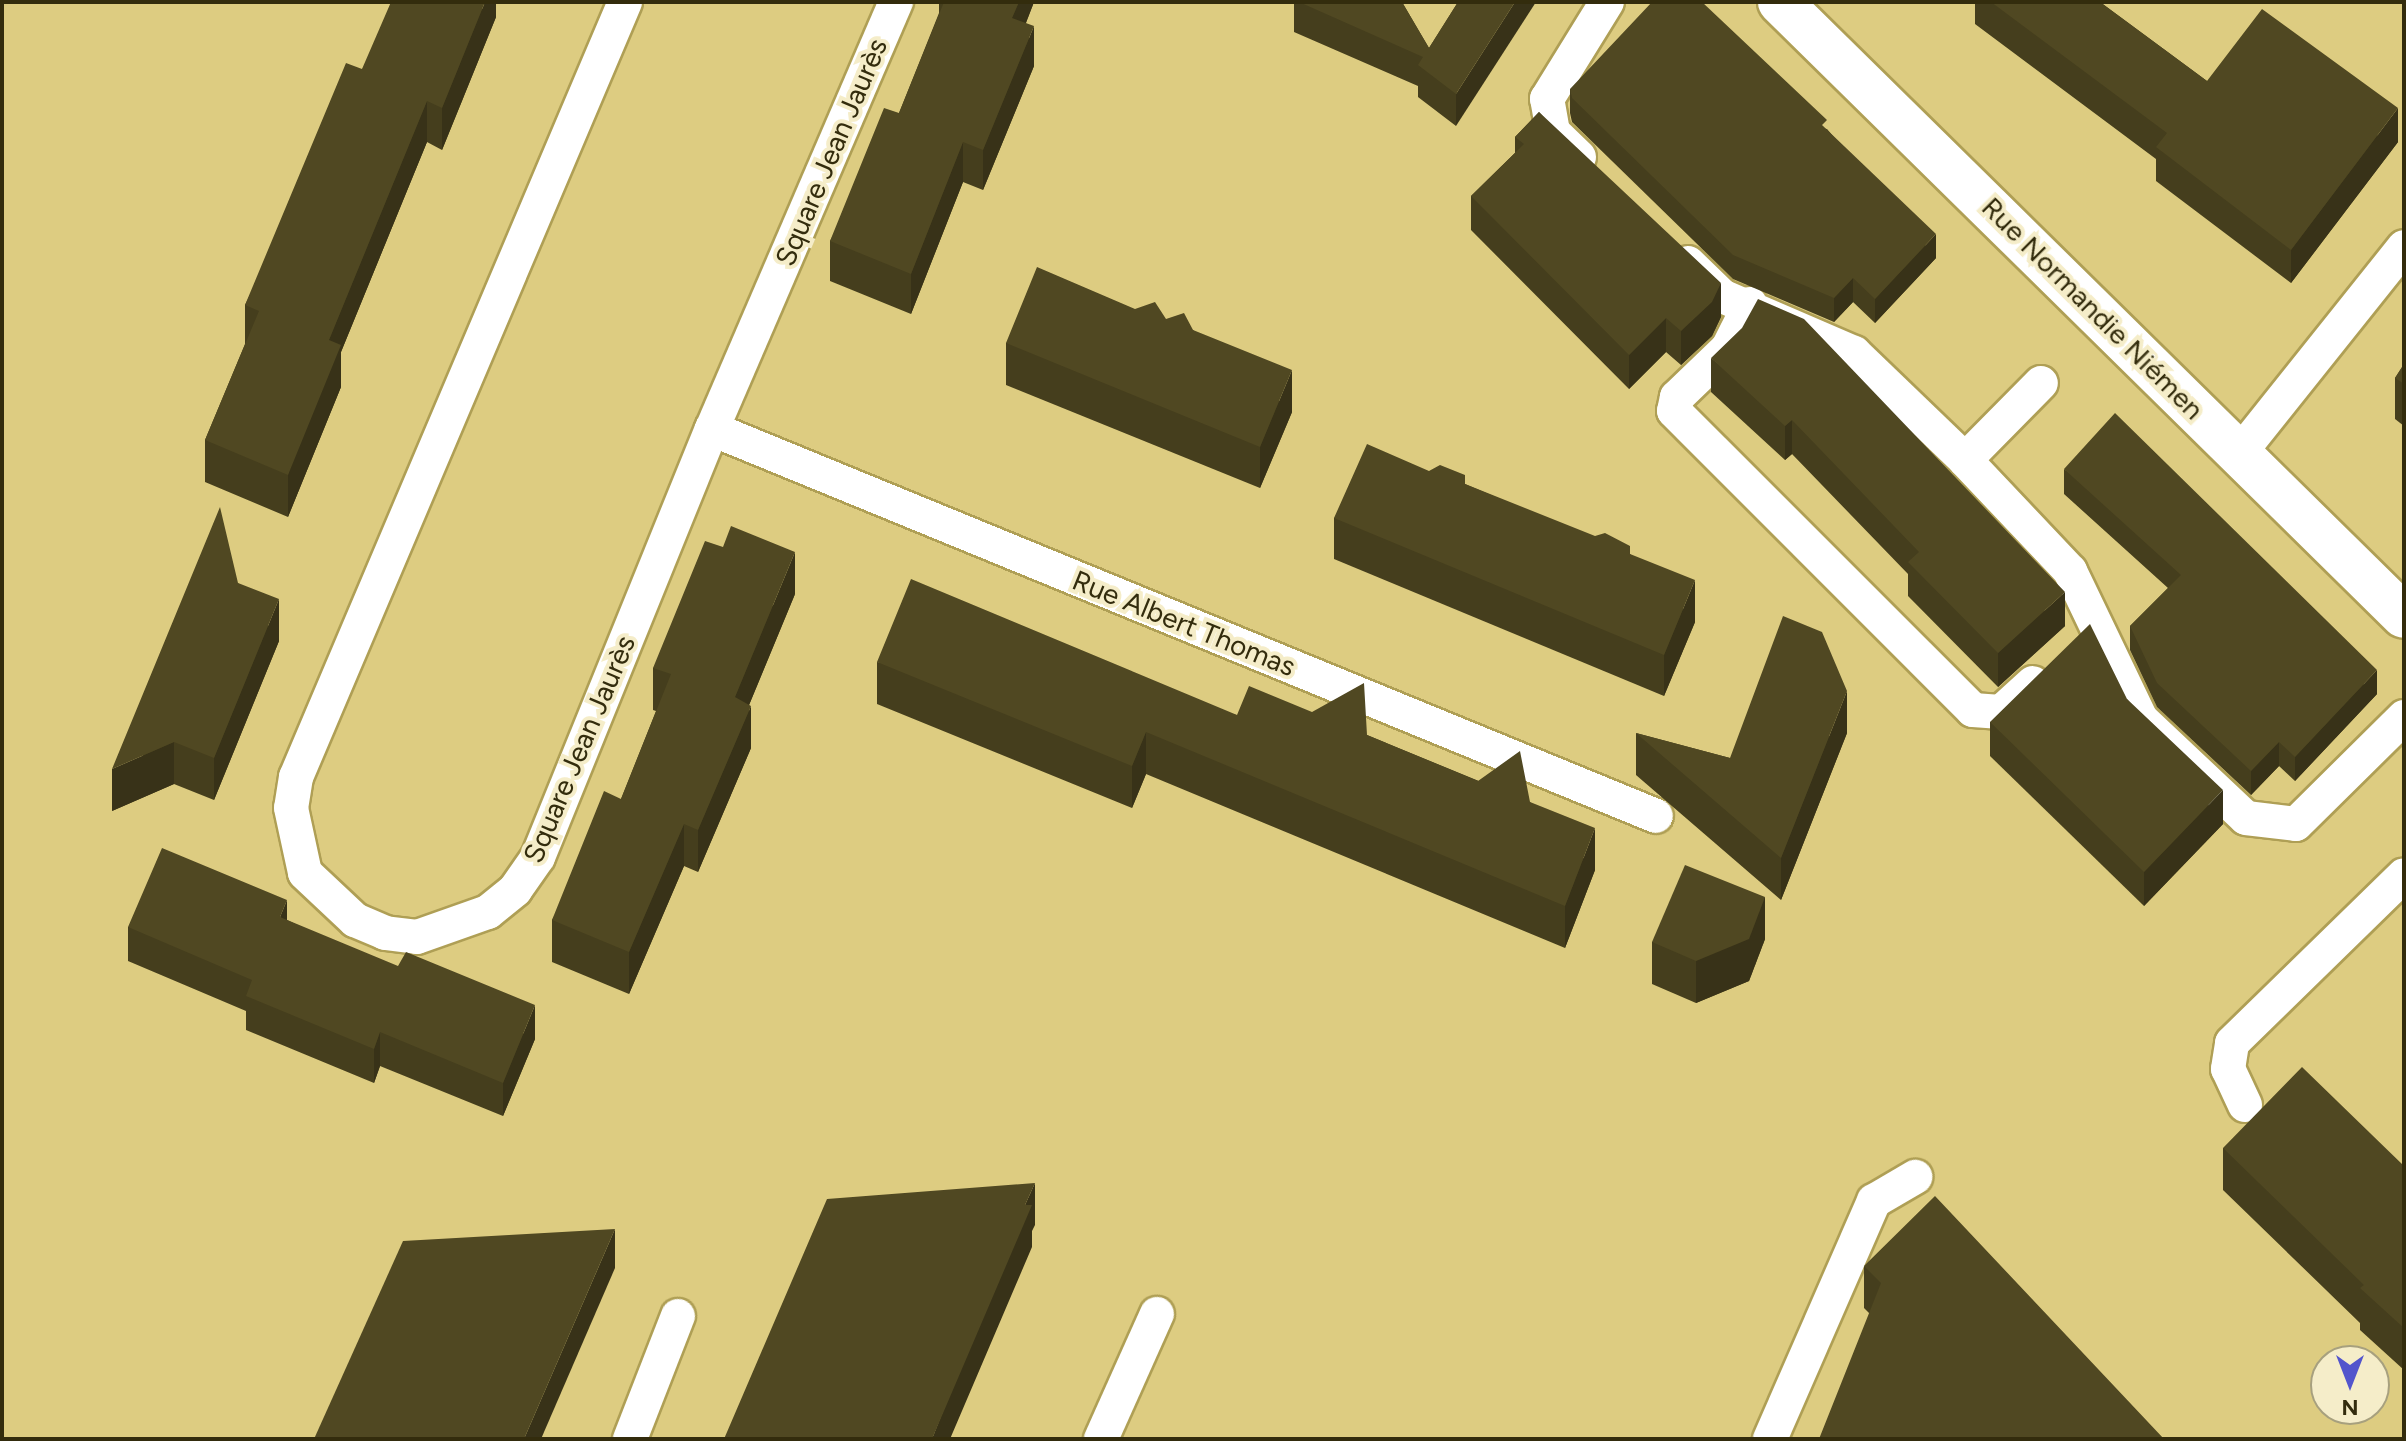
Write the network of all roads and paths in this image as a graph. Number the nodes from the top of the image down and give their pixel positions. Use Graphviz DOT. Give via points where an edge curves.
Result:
graph roads {
  1 [pos="625,2"];
  2 [pos="896,2"];
  3 [pos="1607,2"];
  4 [pos="1780,2"];
  5 [pos="1598,176"];
  6 [pos="1666,241"];
  7 [pos="2404,247"];
  8 [pos="1750,304"];
  9 [pos="2041,383"];
  10 [pos="712,429"];
  11 [pos="2238,455"];
  12 [pos="1965,460"];
  13 [pos="2404,616"];
  14 [pos="2074,646"];
  15 [pos="2404,717"];
  16 [pos="1656,816"];
  17 [pos="2404,875"];
  18 [pos="2245,1105"];
  19 [pos="1915,1177"];
  20 [pos="1157,1314"];
  21 [pos="678,1316"];
  22 [pos="630,1439"];
  23 [pos="1101,1439"];
  24 [pos="1770,1439"];
  1 -- 10 [label="lane, Square Jean Jaurès" via="296,777 291,808 305,873 355,920 385,933 417,937 488,912 515,890 538,857"];
  2 -- 10 [label="lane, Square Jean Jaurès"];
  3 -- 5 [label="lane" via="1547,99 1553,132"];
  4 -- 11 [label="street, Rue Normandie Niémen"];
  6 -- 8 [label="lane" via="1722,296"];
  7 -- 11 [label="lane"];
  8 -- 12 [label="lane" via="1854,353"];
  8 -- 14 [label="lane" via="1728,348 1677,397 1674,411 1973,710 2001,712"];
  9 -- 12 [label="lane"];
  10 -- 16 [label="lane, Rue Albert Thomas"];
  11 -- 13 [label="street, Rue Normandie Niémen"];
  12 -- 14 [label="lane" via="2070,571"];
  14 -- 15 [label="lane" via="2141,719 2246,818 2296,824"];
  17 -- 18 [label="lane" via="2232,1043 2228,1069"];
  19 -- 24 [label="lane" via="1874,1201"];
  20 -- 23 [label="lane"];
  21 -- 22 [label="lane"];
}
